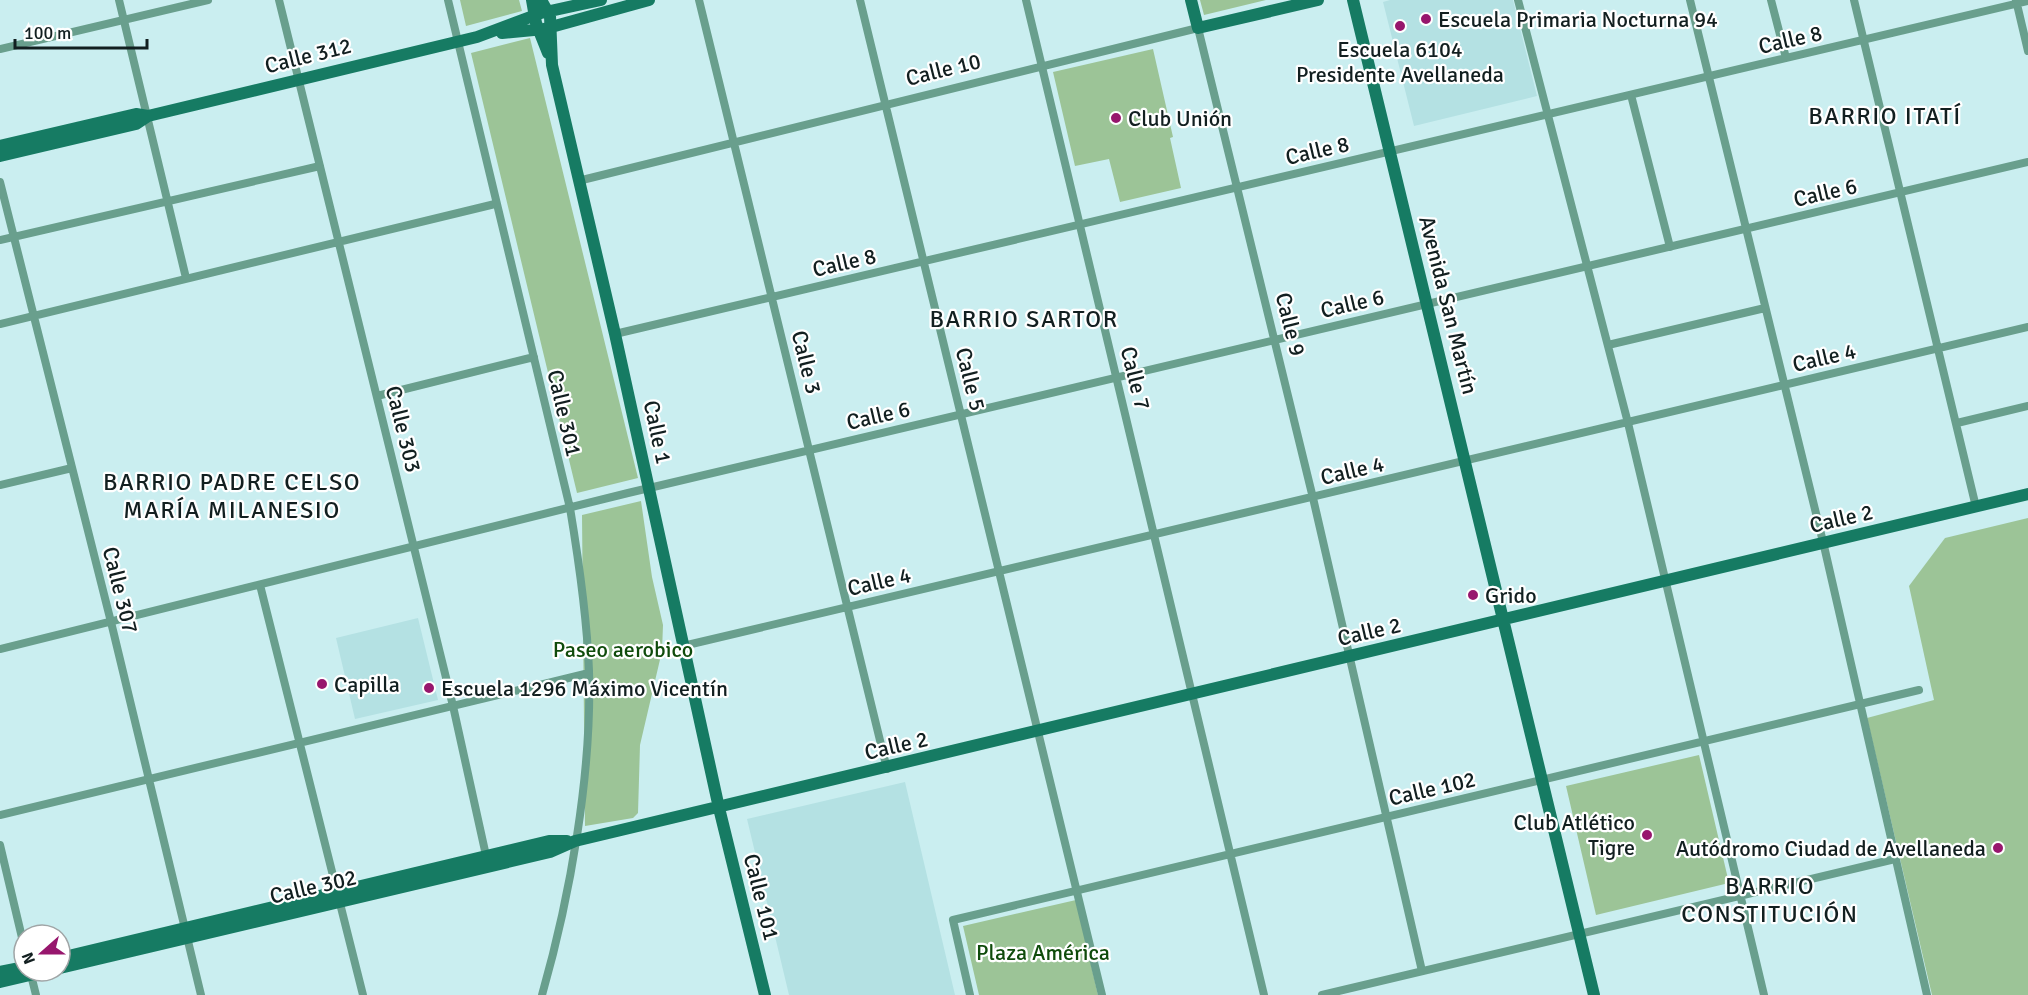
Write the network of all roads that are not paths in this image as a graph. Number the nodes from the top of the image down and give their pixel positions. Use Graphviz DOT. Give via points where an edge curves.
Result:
graph roads {
  1 [pos="119,0"];
  2 [pos="208,0"];
  3 [pos="279,0"];
  4 [pos="448,0"];
  5 [pos="532,0"];
  6 [pos="541,0"];
  7 [pos="601,0"];
  8 [pos="649,0"];
  9 [pos="699,0"];
  10 [pos="861,0"];
  11 [pos="1026,0"];
  12 [pos="1191,0"];
  13 [pos="1318,0"];
  14 [pos="1353,0"];
  15 [pos="1518,0"];
  16 [pos="1690,0"];
  17 [pos="1771,0"];
  18 [pos="1854,0"];
  19 [pos="2028,1"];
  20 [pos="2016,2"];
  21 [pos="548,12"];
  22 [pos="534,16"];
  23 [pos="123,20"];
  24 [pos="545,28"];
  25 [pos="1198,28"];
  26 [pos="477,37"];
  27 [pos="1865,40"];
  28 [pos="457,41"];
  29 [pos="0,49"];
  30 [pos="2028,51"];
  31 [pos="1786,58"];
  32 [pos="1042,67"];
  33 [pos="1709,77"];
  34 [pos="298,79"];
  35 [pos="1631,95"];
  36 [pos="885,105"];
  37 [pos="1548,115"];
  38 [pos="148,116"];
  39 [pos="734,142"];
  40 [pos="0,146"];
  41 [pos="1390,152"];
  42 [pos="0,156"];
  43 [pos="2028,162"];
  44 [pos="320,166"];
  45 [pos="578,181"];
  46 [pos="0,182"];
  47 [pos="1236,187"];
  48 [pos="1901,192"];
  49 [pos="168,201"];
  50 [pos="495,204"];
  51 [pos="1079,224"];
  52 [pos="1744,229"];
  53 [pos="14,237"];
  54 [pos="0,240"];
  55 [pos="340,242"];
  56 [pos="1670,247"];
  57 [pos="923,262"];
  58 [pos="1588,266"];
  59 [pos="186,278"];
  60 [pos="773,297"];
  61 [pos="1427,304"];
  62 [pos="1765,308"];
  63 [pos="33,316"];
  64 [pos="0,324"];
  65 [pos="2028,327"];
  66 [pos="615,334"];
  67 [pos="1273,340"];
  68 [pos="1608,345"];
  69 [pos="1939,348"];
  70 [pos="534,357"];
  71 [pos="1118,377"];
  72 [pos="1783,386"];
  73 [pos="377,396"];
  74 [pos="2028,406"];
  75 [pos="961,414"];
  76 [pos="1628,423"];
  77 [pos="1957,423"];
  78 [pos="811,449"];
  79 [pos="1466,462"];
  80 [pos="72,468"];
  81 [pos="0,485"];
  82 [pos="648,488"];
  83 [pos="2028,494"];
  84 [pos="1313,498"];
  85 [pos="1976,507"];
  86 [pos="570,508"];
  87 [pos="1156,534"];
  88 [pos="1824,544"];
  89 [pos="414,547"];
  90 [pos="1000,571"];
  91 [pos="1665,582"];
  92 [pos="260,585"];
  93 [pos="848,607"];
  94 [pos="1504,621"];
  95 [pos="111,622"];
  96 [pos="683,646"];
  97 [pos="0,649"];
  98 [pos="1350,657"];
  99 [pos="589,673"];
  100 [pos="1919,690"];
  101 [pos="1193,695"];
  102 [pos="453,706"];
  103 [pos="1859,706"];
  104 [pos="1040,732"];
  105 [pos="300,742"];
  106 [pos="1704,742"];
  107 [pos="887,769"];
  108 [pos="149,779"];
  109 [pos="1542,780"];
  110 [pos="719,808"];
  111 [pos="0,815"];
  112 [pos="1387,817"];
  113 [pos="574,841"];
  114 [pos="0,845"];
  115 [pos="1230,855"];
  116 [pos="1895,858"];
  117 [pos="487,862"];
  118 [pos="1077,891"];
  119 [pos="1740,895"];
  120 [pos="337,897"];
  121 [pos="19,923"];
  122 [pos="186,933"];
  123 [pos="1579,933"];
  124 [pos="72,956"];
  125 [pos="72,965"];
  126 [pos="1422,970"];
  127 [pos="201,995"];
  128 [pos="363,995"];
  129 [pos="542,995"];
  130 [pos="765,995"];
  131 [pos="970,995"];
  132 [pos="1102,995"];
  133 [pos="1264,995"];
  134 [pos="1322,995"];
  135 [pos="1594,995"];
  136 [pos="1764,995"];
  137 [pos="1927,995"];
  1 -- 23 [label="street"];
  2 -- 23 [label="street"];
  3 -- 34 [label="street, Calle 303"];
  4 -- 28 [label="street, Calle 301"];
  5 -- 22 [label="street, Calle 1"];
  6 -- 21 [label="street, Calle 1"];
  7 -- 21 [label="street"];
  8 -- 24 [label="street"];
  9 -- 39 [label="street, Calle 3"];
  10 -- 36 [label="street, Calle 5"];
  11 -- 32 [label="street, Calle 7"];
  12 -- 25 [label="street, Calle 9"];
  13 -- 25 [label="street, Calle 10"];
  14 -- 41 [label="street, Avenida San Martín"];
  15 -- 37 [label="street"];
  16 -- 33 [label="street"];
  17 -- 31 [label="street"];
  18 -- 27 [label="street"];
  19 -- 20 [label="street, Calle 8"];
  20 -- 27 [label="street, Calle 8"];
  20 -- 30 [label="street"];
  21 -- 22 [label="street"];
  21 -- 24 [label="street, Calle 1"];
  22 -- 24 [label="street, Calle 1"];
  22 -- 26 [label="street"];
  23 -- 29 [label="street"];
  23 -- 38 [label="street"];
  24 -- 26 [label="street"];
  24 -- 45 [label="street, Calle 1"];
  25 -- 32 [label="street, Calle 10"];
  25 -- 47 [label="street, Calle 9"];
  26 -- 28 [label="street, Calle 312"];
  27 -- 31 [label="street, Calle 8"];
  27 -- 48 [label="street"];
  28 -- 34 [label="street, Calle 312"];
  28 -- 50 [label="street, Calle 301"];
  31 -- 33 [label="street, Calle 8"];
  32 -- 36 [label="street, Calle 10"];
  32 -- 51 [label="street, Calle 7"];
  33 -- 35 [label="street, Calle 8"];
  33 -- 52 [label="street"];
  34 -- 38 [label="street, Calle 312"];
  34 -- 44 [label="street, Calle 303"];
  35 -- 37 [label="street, Calle 8"];
  35 -- 56 [label="street"];
  36 -- 39 [label="street, Calle 10"];
  36 -- 57 [label="street, Calle 5"];
  37 -- 41 [label="street, Calle 8"];
  37 -- 58 [label="street"];
  38 -- 40 [label="street, Calle 312" via="136,114"];
  38 -- 42 [label="street, Calle 312" via="136,124"];
  38 -- 49 [label="street"];
  39 -- 45 [label="street, Calle 10"];
  39 -- 60 [label="street, Calle 3"];
  41 -- 47 [label="street, Calle 8"];
  41 -- 61 [label="street, Avenida San Martín"];
  43 -- 48 [label="street, Calle 6"];
  44 -- 49 [label="street"];
  44 -- 55 [label="street, Calle 303"];
  45 -- 66 [label="street, Calle 1"];
  46 -- 53 [label="street, Calle 307"];
  47 -- 51 [label="street, Calle 8"];
  47 -- 67 [label="street, Calle 9"];
  48 -- 52 [label="street, Calle 6"];
  48 -- 69 [label="street"];
  49 -- 53 [label="street"];
  49 -- 59 [label="street"];
  50 -- 55 [label="street"];
  50 -- 70 [label="street, Calle 301"];
  51 -- 57 [label="street, Calle 8"];
  51 -- 71 [label="street, Calle 7"];
  52 -- 56 [label="street, Calle 6"];
  52 -- 62 [label="street"];
  53 -- 54 [label="street"];
  53 -- 63 [label="street, Calle 307"];
  55 -- 59 [label="street"];
  55 -- 73 [label="street, Calle 303"];
  56 -- 58 [label="street, Calle 6"];
  57 -- 60 [label="street, Calle 8"];
  57 -- 75 [label="street, Calle 5"];
  58 -- 61 [label="street, Calle 6"];
  58 -- 68 [label="street"];
  59 -- 63 [label="street"];
  60 -- 66 [label="street, Calle 8"];
  60 -- 78 [label="street, Calle 3"];
  61 -- 67 [label="street, Calle 6"];
  61 -- 79 [label="street, Avenida San Martín"];
  62 -- 68 [label="street"];
  62 -- 72 [label="street"];
  63 -- 64 [label="street"];
  63 -- 80 [label="street, Calle 307"];
  65 -- 69 [label="street, Calle 4"];
  66 -- 82 [label="street, Calle 1"];
  67 -- 71 [label="street, Calle 6"];
  67 -- 84 [label="street, Calle 9"];
  68 -- 76 [label="street"];
  69 -- 72 [label="street, Calle 4"];
  69 -- 77 [label="street"];
  70 -- 73 [label="street"];
  70 -- 86 [label="street, Calle 301"];
  71 -- 75 [label="street, Calle 6"];
  71 -- 87 [label="street, Calle 7"];
  72 -- 76 [label="street, Calle 4"];
  72 -- 88 [label="street"];
  73 -- 89 [label="street, Calle 303"];
  74 -- 77 [label="street"];
  75 -- 78 [label="street, Calle 6"];
  75 -- 90 [label="street, Calle 5"];
  76 -- 79 [label="street, Calle 4"];
  76 -- 91 [label="street"];
  77 -- 85 [label="street"];
  78 -- 82 [label="street, Calle 6"];
  78 -- 93 [label="street, Calle 3"];
  79 -- 84 [label="street, Calle 4"];
  79 -- 94 [label="street, Avenida San Martín"];
  80 -- 81 [label="street"];
  80 -- 95 [label="street, Calle 307"];
  82 -- 86 [label="street, Calle 6"];
  82 -- 96 [label="street, Calle 1"];
  83 -- 85 [label="street, Calle 2"];
  84 -- 87 [label="street, Calle 4"];
  84 -- 98 [label="street, Calle 9"];
  85 -- 88 [label="street, Calle 2"];
  86 -- 89 [label="street, Calle 6"];
  86 -- 99 [label="street, Calle 301" via="584,590"];
  87 -- 90 [label="street, Calle 4"];
  87 -- 101 [label="street, Calle 7"];
  88 -- 91 [label="street, Calle 2"];
  88 -- 103 [label="street"];
  89 -- 92 [label="street, Calle 6"];
  89 -- 102 [label="street, Calle 303"];
  90 -- 93 [label="street, Calle 4"];
  90 -- 104 [label="street, Calle 5"];
  91 -- 94 [label="street, Calle 2"];
  91 -- 106 [label="street"];
  92 -- 95 [label="street, Calle 6"];
  92 -- 105 [label="street"];
  93 -- 96 [label="street, Calle 4"];
  93 -- 107 [label="street, Calle 3"];
  94 -- 98 [label="street, Calle 2"];
  94 -- 109 [label="street, Avenida San Martín"];
  95 -- 97 [label="street, Calle 6"];
  95 -- 108 [label="street, Calle 307"];
  96 -- 110 [label="street, Calle 1"];
  98 -- 101 [label="street, Calle 2"];
  98 -- 112 [label="street, Calle 9"];
  99 -- 102 [label="street"];
  99 -- 113 [label="street, Calle 301" via="585,758"];
  100 -- 103 [label="street, Calle 102"];
  101 -- 104 [label="street, Calle 2"];
  101 -- 115 [label="street, Calle 7"];
  102 -- 105 [label="street"];
  102 -- 117 [label="street, Calle 303"];
  103 -- 106 [label="street, Calle 102"];
  103 -- 116 [label="street"];
  104 -- 107 [label="street, Calle 2"];
  104 -- 118 [label="street, Calle 5"];
  105 -- 108 [label="street"];
  105 -- 120 [label="street"];
  106 -- 109 [label="street, Calle 102"];
  106 -- 119 [label="street"];
  107 -- 110 [label="street, Calle 2"];
  108 -- 111 [label="street"];
  108 -- 122 [label="street, Calle 307"];
  109 -- 112 [label="street, Calle 102"];
  109 -- 123 [label="street, Avenida San Martín"];
  110 -- 113 [label="street, Calle 302"];
  110 -- 130 [label="street, Calle 101"];
  112 -- 115 [label="street, Calle 102"];
  112 -- 126 [label="street, Calle 9"];
  113 -- 117 [label="street, Calle 302" via="550,852"];
  113 -- 129 [label="street, Calle 301" via="563,910"];
  114 -- 121 [label="street"];
  115 -- 118 [label="street, Calle 102"];
  115 -- 133 [label="street, Calle 7"];
  116 -- 119 [label="street"];
  116 -- 137 [label="street"];
  117 -- 120 [label="street, Calle 302"];
  118 -- 131 [label="street, Calle 102" via="953,920"];
  118 -- 132 [label="street, Calle 5"];
  119 -- 123 [label="street"];
  119 -- 136 [label="street"];
  120 -- 122 [label="street, Calle 302"];
  120 -- 128 [label="street"];
  122 -- 124 [label="street, Calle 302"];
  122 -- 125 [label="street, Calle 302"];
  122 -- 127 [label="street, Calle 307"];
  123 -- 126 [label="street"];
  123 -- 135 [label="street, Avenida San Martín"];
  126 -- 134 [label="street"];
}
